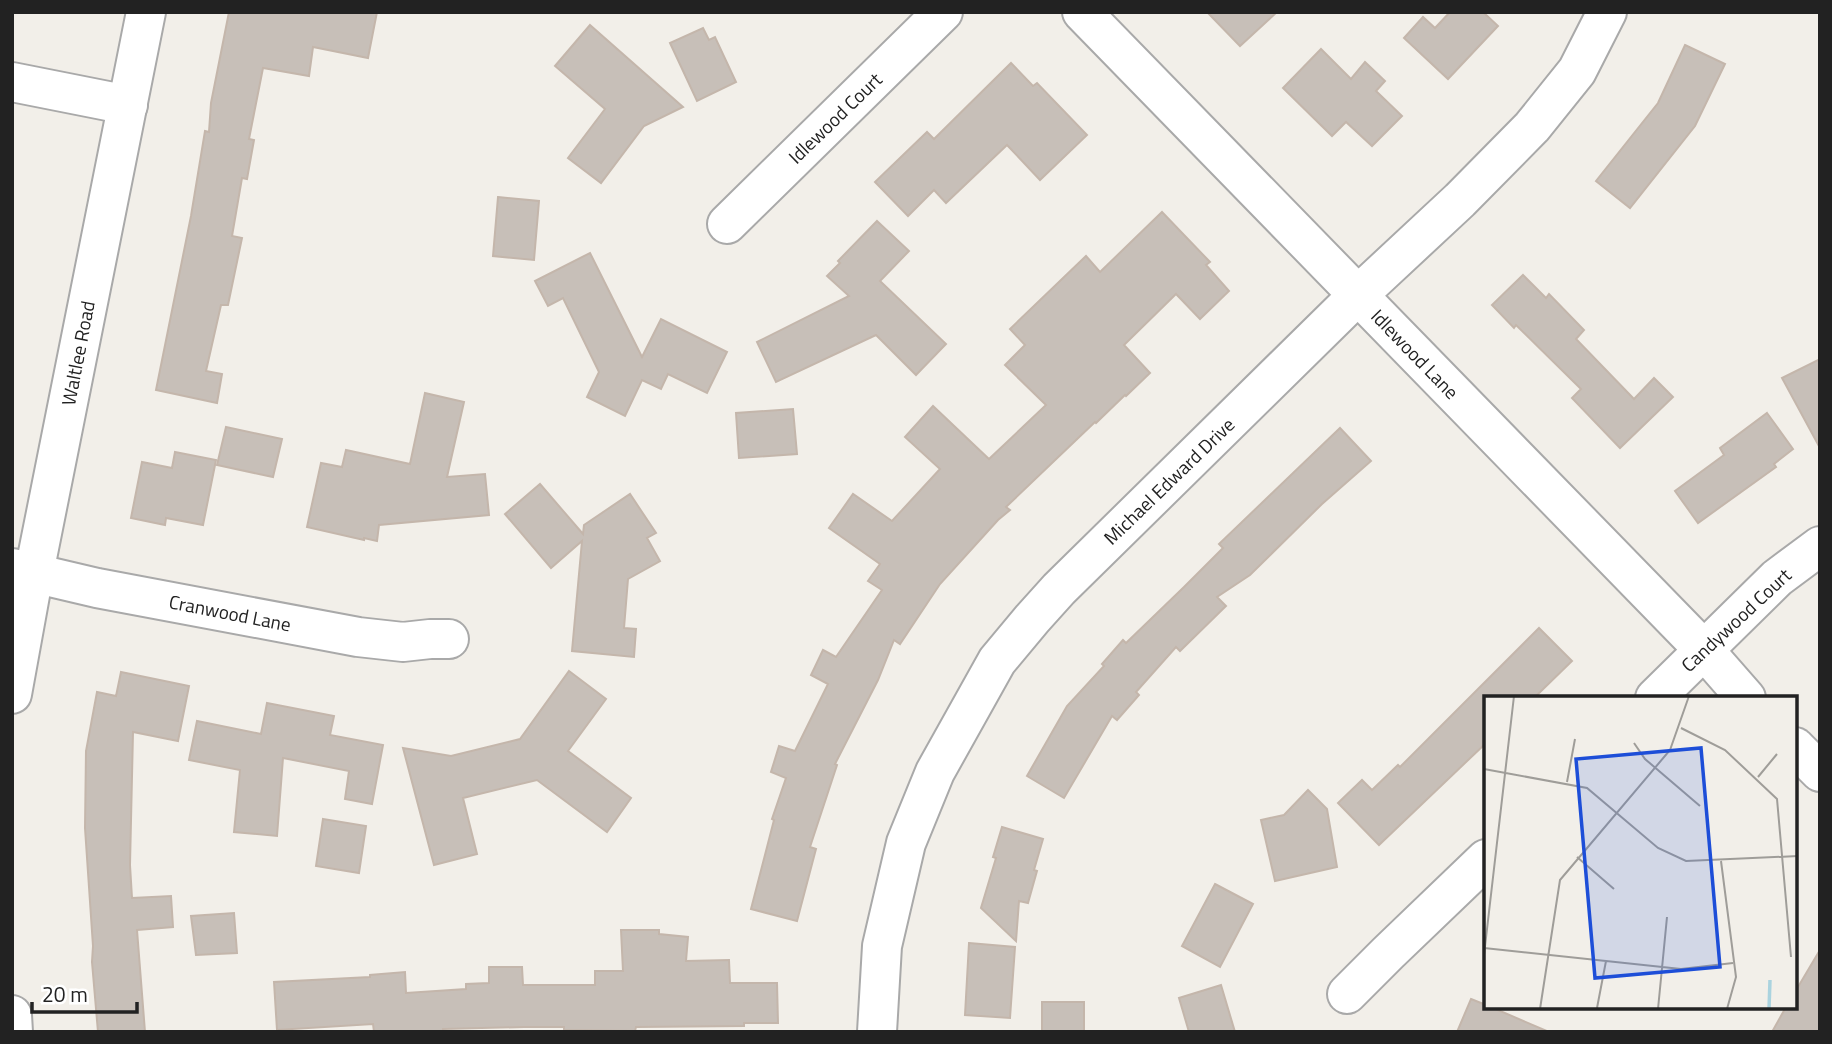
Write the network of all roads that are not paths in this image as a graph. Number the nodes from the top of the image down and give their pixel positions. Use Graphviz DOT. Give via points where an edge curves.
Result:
graph roads {
  1 [pos="146,12"];
  2 [pos="943,12"];
  3 [pos="1083,12"];
  4 [pos="1607,12"];
  5 [pos="12,82"];
  6 [pos="128,105"];
  7 [pos="727,224"];
  8 [pos="1359,295"];
  9 [pos="1820,546"];
  10 [pos="23,571"];
  11 [pos="449,639"];
  12 [pos="1704,650"];
  13 [pos="12,694"];
  14 [pos="1657,696"];
  15 [pos="1744,696"];
  16 [pos="1797,749"];
  17 [pos="1820,772"];
  18 [pos="1484,861"];
  19 [pos="1347,994"];
  20 [pos="12,1015"];
  21 [pos="13,1032"];
  22 [pos="877,1032"];
  1 -- 6 [label="street, Waltlee Road"];
  2 -- 7 [label="street, Idlewood Court"];
  3 -- 8 [label="street, Idlewood Lane"];
  4 -- 8 [label="street, Michael Edward Drive" via="1577,71 1532,127"];
  5 -- 6 [label="street"];
  6 -- 10 [label="street, Waltlee Road"];
  8 -- 12 [label="street, Idlewood Lane"];
  8 -- 22 [label="street, Michael Edward Drive" via="1059,589 997,661 935,772 906,844 881,946"];
  9 -- 12 [label="street, Candywood Court" via="1777,578"];
  10 -- 11 [label="street, Cranwood Lane" via="358,637 403,642"];
  10 -- 13 [label="street, Waltlee Road"];
  12 -- 14 [label="street, Candywood Court"];
  12 -- 15 [label="street, Idlewood Lane"];
  16 -- 17 [label="street"];
  18 -- 19 [label="street"];
  20 -- 21 [label="street"];
}
